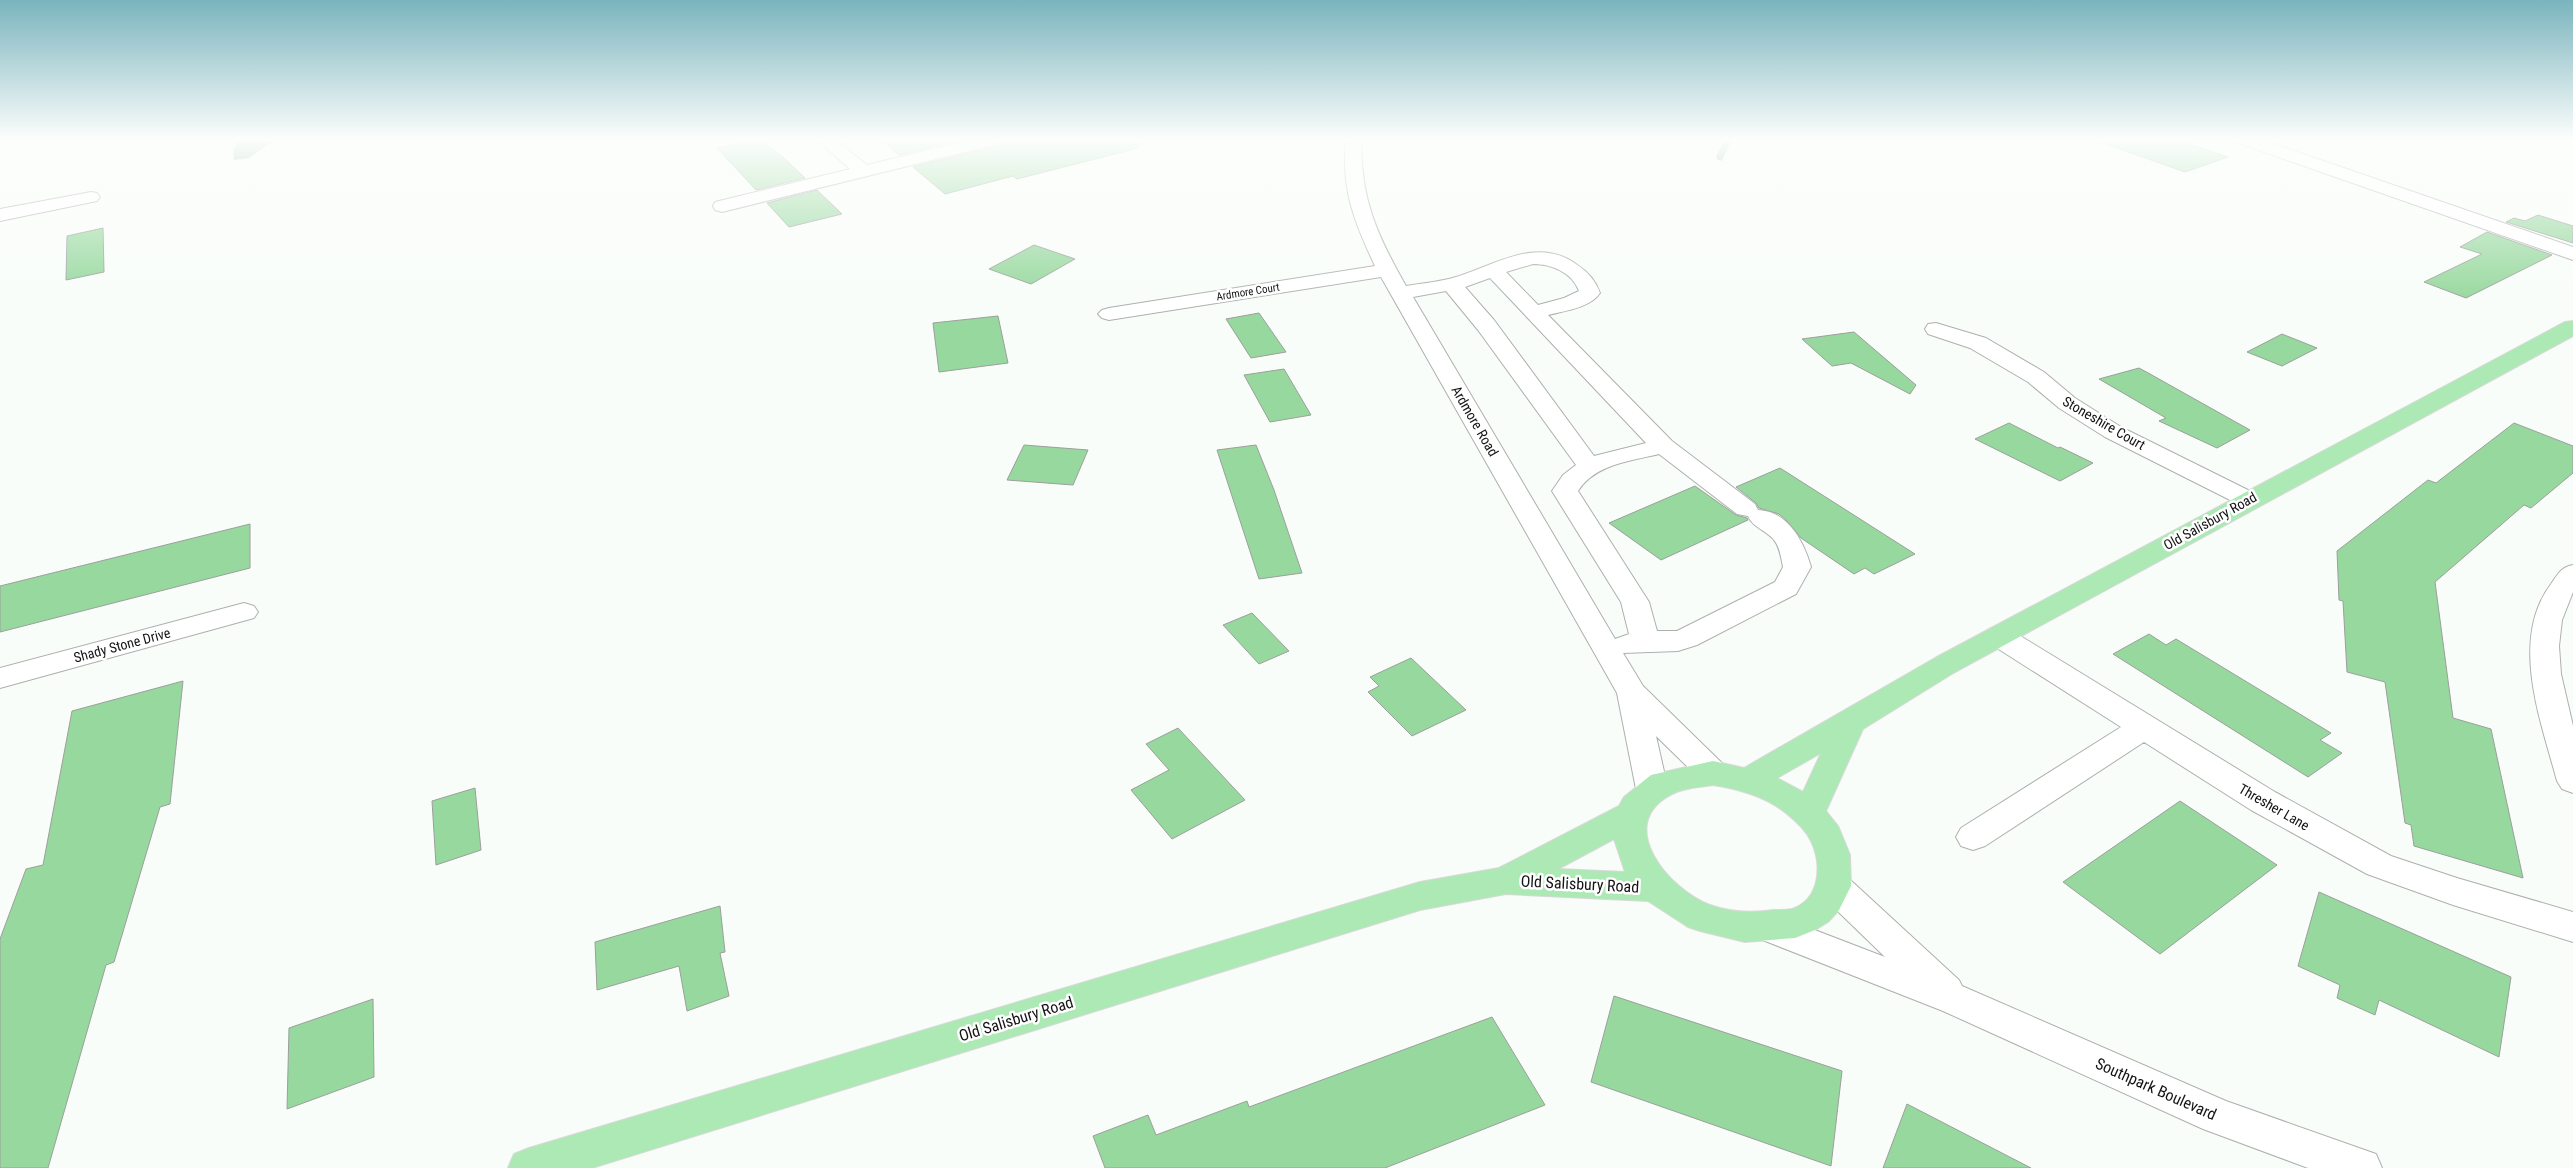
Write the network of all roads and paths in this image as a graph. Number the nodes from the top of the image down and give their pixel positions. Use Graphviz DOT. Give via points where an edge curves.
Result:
graph roads {
  1 [pos="774,194"];
  2 [pos="1355,194"];
  3 [pos="2400,194"];
  4 [pos="91,197"];
  5 [pos="722,206"];
  6 [pos="0,215"];
  7 [pos="2573,254"];
  8 [pos="1387,270"];
  9 [pos="1493,270"];
  10 [pos="1451,284"];
  11 [pos="1400,293"];
  12 [pos="1533,312"];
  13 [pos="1109,314"];
  14 [pos="2573,327"];
  15 [pos="1936,329"];
  16 [pos="1663,446"];
  17 [pos="1589,466"];
  18 [pos="2249,500"];
  19 [pos="2573,573"];
  20 [pos="244,612"];
  21 [pos="1999,636"];
  22 [pos="1645,641"];
  23 [pos="1606,648"];
  24 [pos="0,678"];
  25 [pos="1632,693"];
  26 [pos="1852,722"];
  27 [pos="2144,727"];
  28 [pos="1713,773"];
  29 [pos="1750,780"];
  30 [pos="2573,780"];
  31 [pos="1652,789"];
  32 [pos="1809,813"];
  33 [pos="1631,815"];
  34 [pos="1973,837"];
  35 [pos="1506,880"];
  36 [pos="1834,886"];
  37 [pos="1654,887"];
  38 [pos="2573,927"];
  39 [pos="1773,929"];
  40 [pos="1956,1000"];
  41 [pos="2342,1165"];
  42 [pos="529,1168"];
  1 -- 5 [label="street"];
  2 -- 8 [label="street, Ardmore Road" via="1357,207"];
  3 -- 7 [label="street"];
  4 -- 6 [label="street"];
  8 -- 11 [label="street, Ardmore Road"];
  8 -- 13 [label="street, Ardmore Court"];
  9 -- 10 [label="street"];
  9 -- 12 [label="street"];
  9 -- 12 [label="street" via="1519,259 1545,256 1566,264 1589,288 1590,293 1582,299"];
  10 -- 11 [label="street"];
  10 -- 17 [label="street" via="1486,325"];
  11 -- 23 [label="street, Ardmore Road"];
  12 -- 16 [label="street"];
  14 -- 18 [label="main road, Old Salisbury Road"];
  15 -- 18 [label="street, Stoneshire Court" via="1978,343 2036,377 2067,404 2113,432"];
  16 -- 17 [label="street"];
  16 -- 22 [label="street" via="1780,530 1791,543 1797,567 1786,588 1687,638"];
  17 -- 22 [label="street" via="1570,480 1565,491 1626,585 1635,602"];
  18 -- 21 [label="main road, Old Salisbury Road"];
  19 -- 30 [label="street" via="2550,609 2544,639 2547,676"];
  20 -- 24 [label="street, Shady Stone Drive"];
  21 -- 26 [label="main road, Old Salisbury Road" via="1900,691"];
  21 -- 27 [label="street, Thresher Lane"];
  22 -- 23 [label="street"];
  23 -- 25 [label="street, Ardmore Road"];
  25 -- 28 [label="street, Ardmore Road"];
  25 -- 31 [label="street, Ardmore Road"];
  26 -- 29 [label="main road, Old Salisbury Road"];
  26 -- 32 [label="main road"];
  27 -- 34 [label="street"];
  27 -- 38 [label="street, Thresher Lane" via="2263,801 2379,865"];
  28 -- 29 [label="main road, Old Salisbury Road"];
  28 -- 31 [label="main road, Old Salisbury Road" via="1690,774"];
  29 -- 32 [label="main road, Old Salisbury Road" via="1782,793"];
  31 -- 33 [label="main road, Old Salisbury Road" via="1639,801"];
  32 -- 36 [label="main road, Old Salisbury Road" via="1827,837 1836,862"];
  33 -- 35 [label="main road, Old Salisbury Road"];
  33 -- 37 [label="main road, Old Salisbury Road" via="1629,839 1636,863"];
  35 -- 37 [label="main road, Old Salisbury Road"];
  35 -- 42 [label="main road, Old Salisbury Road" via="1420,896"];
  36 -- 39 [label="main road, Old Salisbury Road" via="1823,907 1801,921"];
  36 -- 40 [label="street, Southpark Boulevard"];
  37 -- 39 [label="main road, Old Salisbury Road" via="1678,906 1708,921 1741,929"];
  39 -- 40 [label="street, Southpark Boulevard"];
  40 -- 41 [label="street, Southpark Boulevard" via="2217,1116"];
}
